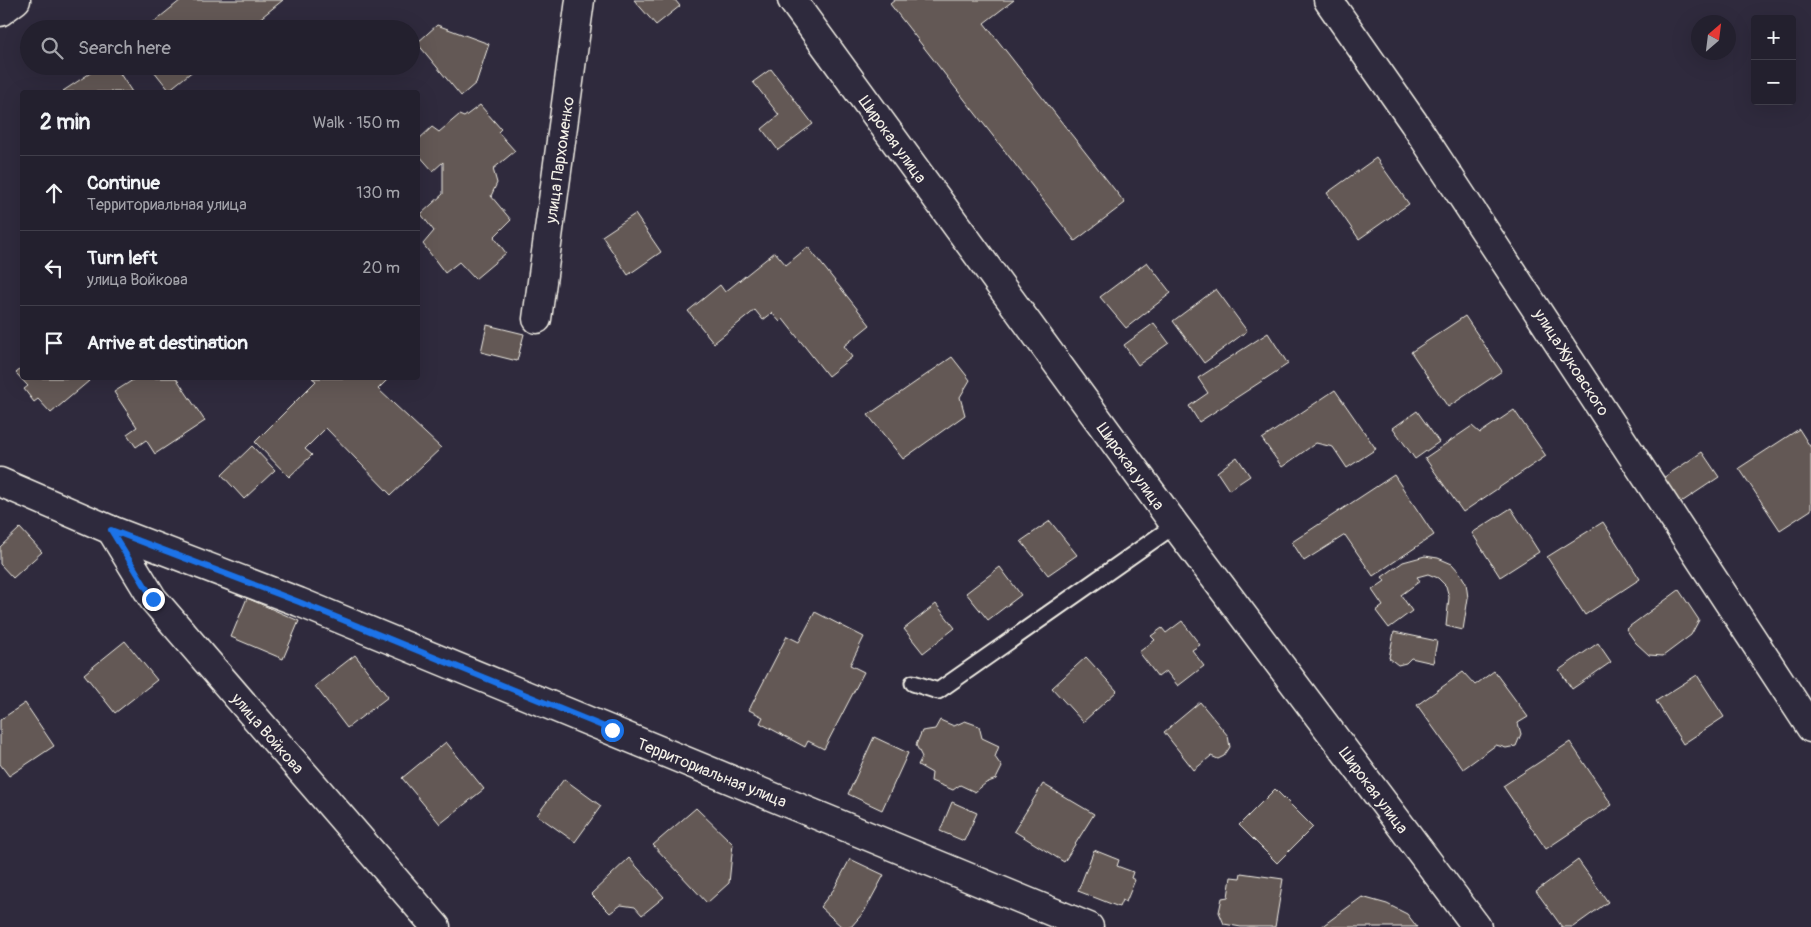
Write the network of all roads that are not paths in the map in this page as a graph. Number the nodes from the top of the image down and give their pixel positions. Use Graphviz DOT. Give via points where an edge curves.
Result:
graph roads {
  1 [pos="16,0"];
  2 [pos="580,0"];
  3 [pos="792,0"];
  4 [pos="1328,0"];
  5 [pos="0,12"];
  6 [pos="536,319"];
  7 [pos="0,482"];
  8 [pos="1174,525"];
  9 [pos="111,530"];
  10 [pos="913,682"];
  11 [pos="1811,728"];
  12 [pos="1077,925"];
  13 [pos="436,927"];
  14 [pos="1477,927"];
  1 -- 5 [label="street"];
  2 -- 6 [label="street, улица Пархоменко"];
  3 -- 8 [label="street, Широкая улица"];
  4 -- 11 [label="street, улица Жуковского" via="1420,131"];
  7 -- 9 [label="street, Территориальная улица"];
  8 -- 10 [label="lane" via="938,691"];
  8 -- 14 [label="street, Широкая улица"];
  9 -- 12 [label="street, Территориальная улица" via="299,602"];
  9 -- 13 [label="street, улица Войкова" via="153,599"];
}
